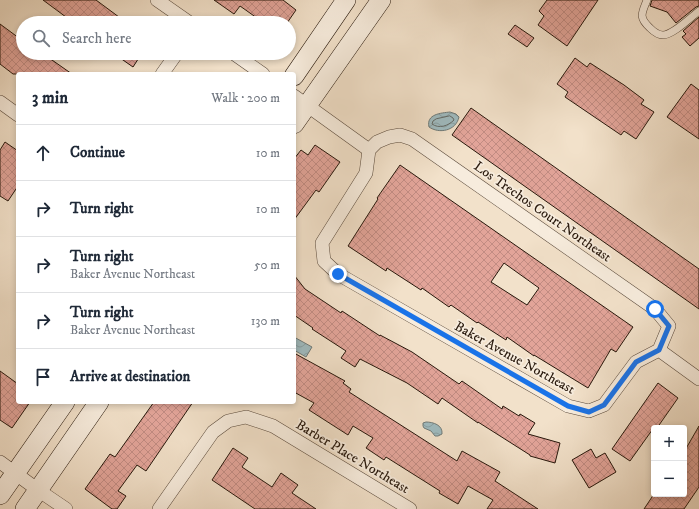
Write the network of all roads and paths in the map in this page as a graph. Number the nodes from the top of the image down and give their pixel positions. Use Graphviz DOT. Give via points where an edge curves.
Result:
graph roads {
  1 [pos="158,0"];
  2 [pos="346,0"];
  3 [pos="381,0"];
  4 [pos="647,0"];
  5 [pos="699,11"];
  6 [pos="180,16"];
  7 [pos="172,60"];
  8 [pos="243,60"];
  9 [pos="163,72"];
  10 [pos="260,72"];
  11 [pos="296,73"];
  12 [pos="300,101"];
  13 [pos="0,102"];
  14 [pos="16,114"];
  15 [pos="296,116"];
  16 [pos="369,150"];
  17 [pos="659,350"];
  18 [pos="699,378"];
  19 [pos="64,404"];
  20 [pos="98,404"];
  21 [pos="0,462"];
  22 [pos="16,473"];
  23 [pos="38,490"];
  24 [pos="0,495"];
  25 [pos="24,509"];
  26 [pos="66,509"];
  27 [pos="159,509"];
  28 [pos="410,509"];
  1 -- 6 [label="street"];
  2 -- 11 [label="street"];
  3 -- 12 [label="street"];
  4 -- 5 [label="lane" via="642,15 644,23 655,32 664,35 677,29"];
  7 -- 9 [label="street"];
  8 -- 10 [label="street"];
  12 -- 15 [label="street"];
  12 -- 16 [label="street"];
  13 -- 14 [label="street"];
  16 -- 17 [label="street, Los Trechos Court Northeast" via="377,142 389,137 400,135 412,139 655,309 669,326"];
  16 -- 17 [label="street, Baker Avenue Northeast" via="366,173 322,243 324,261 338,274 568,406 589,412 604,405 636,362"];
  17 -- 18 [label="street"];
  19 -- 22 [label="street"];
  20 -- 23 [label="street"];
  21 -- 22 [label="street"];
  22 -- 23 [label="street"];
  22 -- 24 [label="street"];
  23 -- 25 [label="street"];
  23 -- 26 [label="street"];
  27 -- 28 [label="street, Barber Place Northeast" via="213,432 228,421 246,417 273,426"];
}
